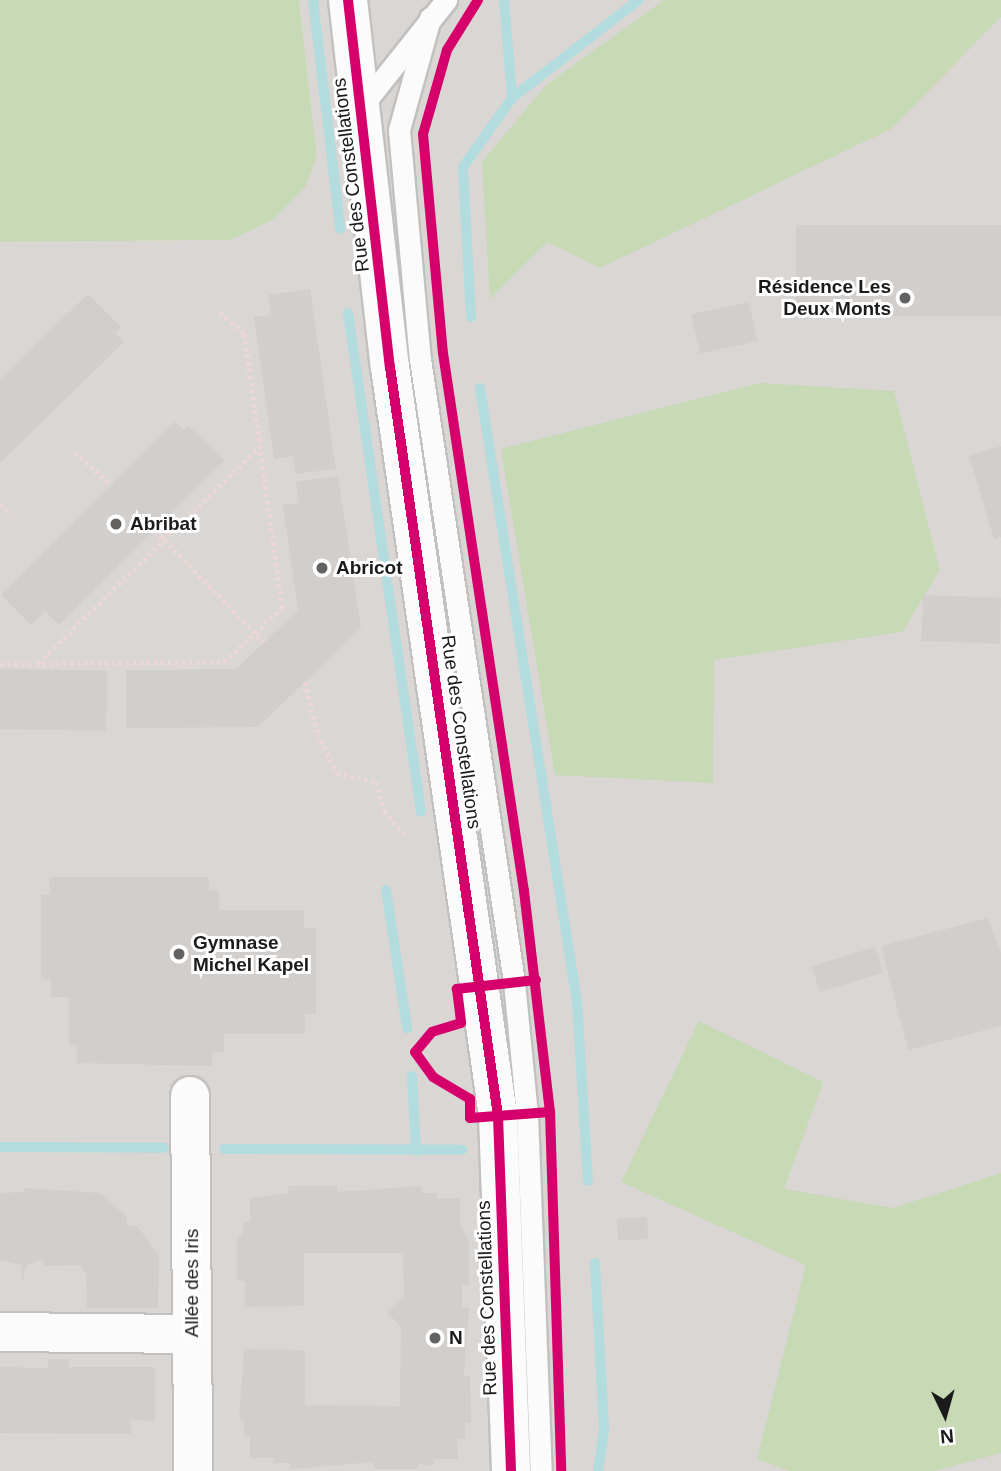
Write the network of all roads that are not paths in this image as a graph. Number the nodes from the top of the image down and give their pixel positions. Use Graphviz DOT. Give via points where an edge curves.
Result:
graph roads {
  1 [pos="348,0"];
  2 [pos="446,0"];
  3 [pos="430,18"];
  4 [pos="361,107"];
  5 [pos="190,1096"];
  6 [pos="0,1332"];
  7 [pos="192,1334"];
  8 [pos="193,1471"];
  9 [pos="511,1471"];
  10 [pos="541,1471"];
  1 -- 4 [label="street, Rue des Constellations"];
  2 -- 3 [label="lane"];
  3 -- 4 [label="lane"];
  3 -- 10 [label="lane" via="399,130 420,359 515,996 527,1114"];
  4 -- 9 [label="street, Rue des Constellations" via="390,367 498,1116"];
  5 -- 7 [label="street, Allée des Iris"];
  6 -- 7 [label="street"];
  7 -- 8 [label="street, Allée des Iris"];
}
